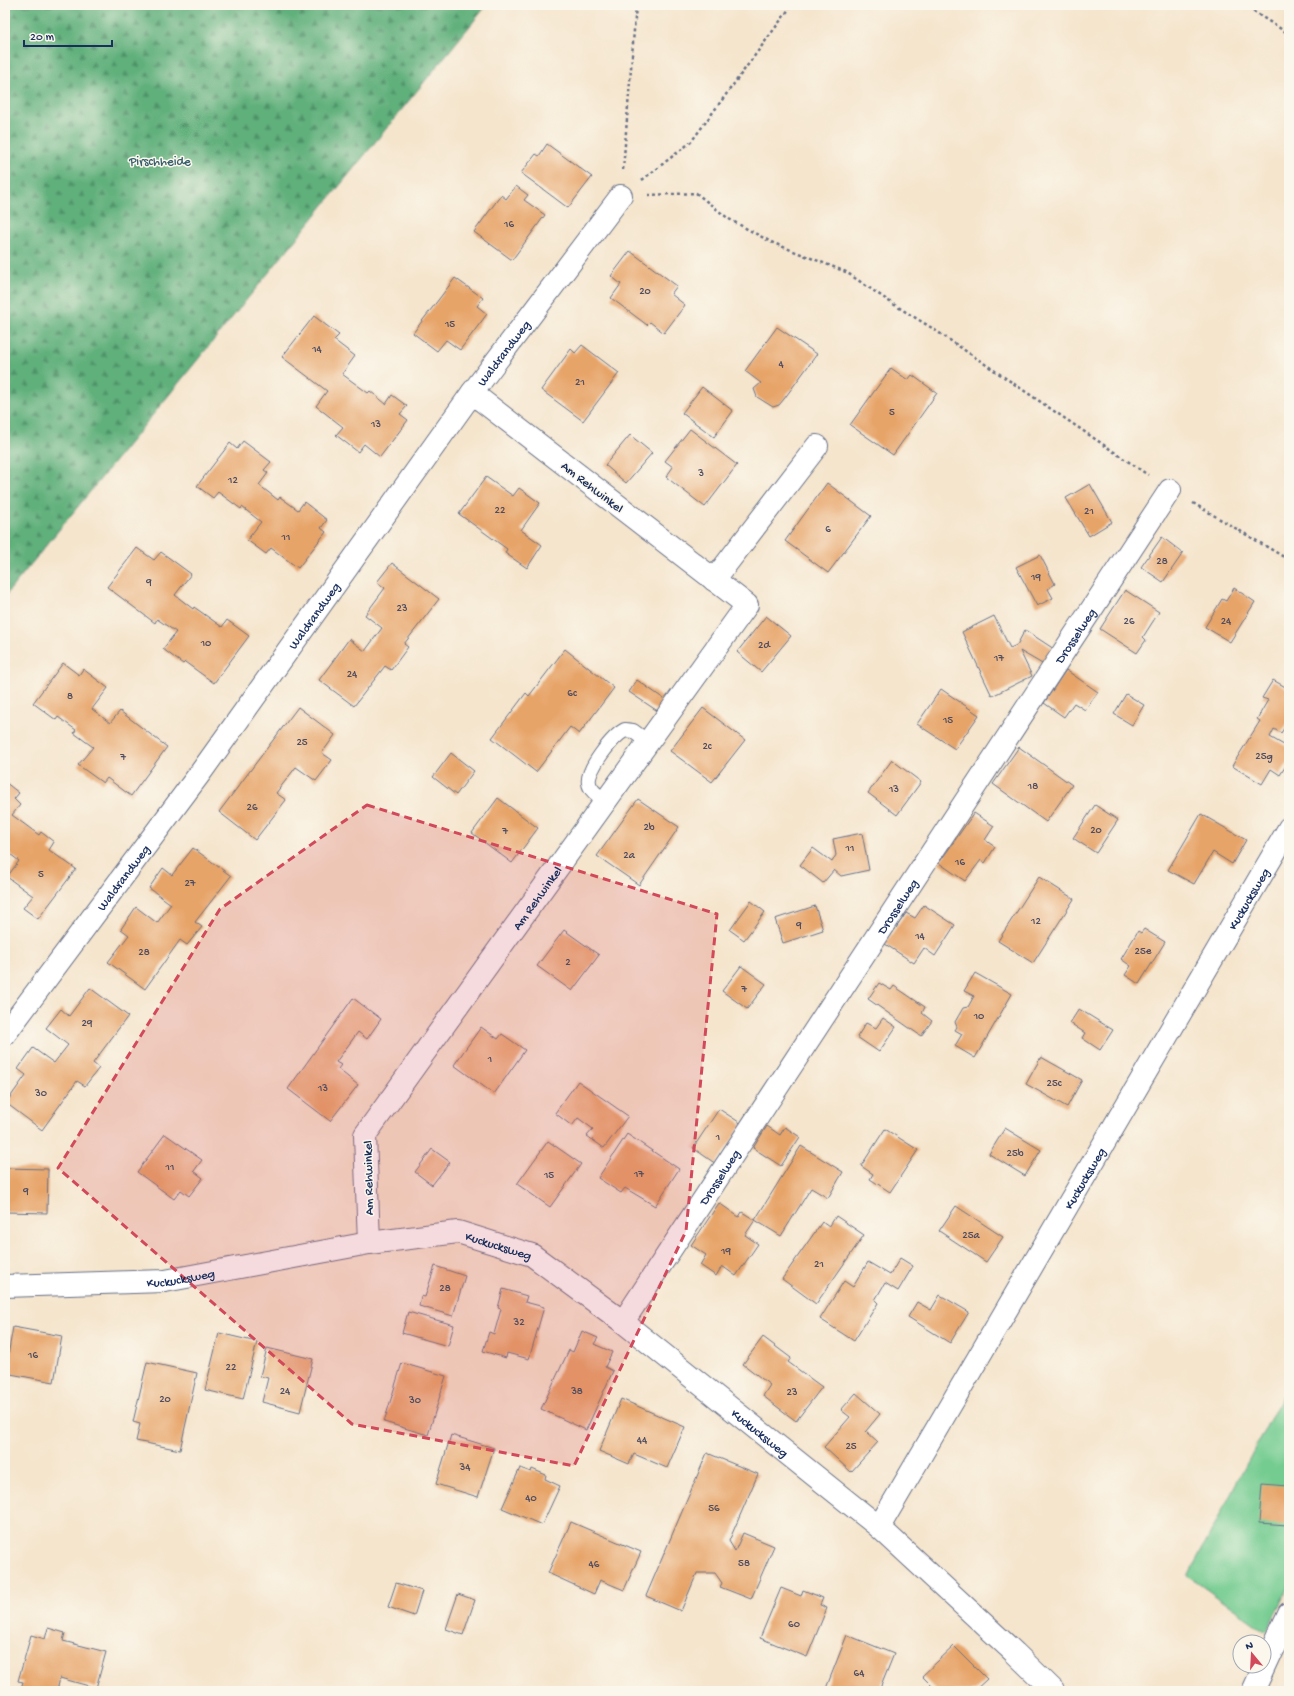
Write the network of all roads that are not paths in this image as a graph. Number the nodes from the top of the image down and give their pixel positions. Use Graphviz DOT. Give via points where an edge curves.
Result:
graph roads {
  1 [pos="621,196"];
  2 [pos="472,393"];
  3 [pos="816,446"];
  4 [pos="1170,490"];
  5 [pos="714,580"];
  6 [pos="648,742"];
  7 [pos="606,801"];
  8 [pos="1289,828"];
  9 [pos="5,1034"];
  10 [pos="369,1243"];
  11 [pos="5,1286"];
  12 [pos="623,1322"];
  13 [pos="879,1527"];
  14 [pos="1289,1613"];
  15 [pos="1054,1691"];
  16 [pos="1253,1691"];
  1 -- 2 [label="street, Waldrandweg"];
  2 -- 5 [label="street, Am Rehwinkel"];
  2 -- 9 [label="street, Waldrandweg" via="201,772"];
  3 -- 5 [label="street"];
  4 -- 12 [label="street, Drosselweg"];
  5 -- 6 [label="street, Am Rehwinkel" via="747,605"];
  6 -- 7 [label="street, Am Rehwinkel"];
  6 -- 7 [label="lane" via="633,731 625,730 615,738 592,768 588,778 590,788"];
  7 -- 10 [label="street, Am Rehwinkel" via="365,1135"];
  8 -- 13 [label="street, Kuckucksweg"];
  10 -- 11 [label="street, Kuckucksweg" via="165,1281"];
  10 -- 12 [label="street, Kuckucksweg" via="458,1232 532,1254"];
  12 -- 13 [label="street, Kuckucksweg"];
  13 -- 15 [label="street, Kuckucksweg"];
  14 -- 16 [label="street"];
}
